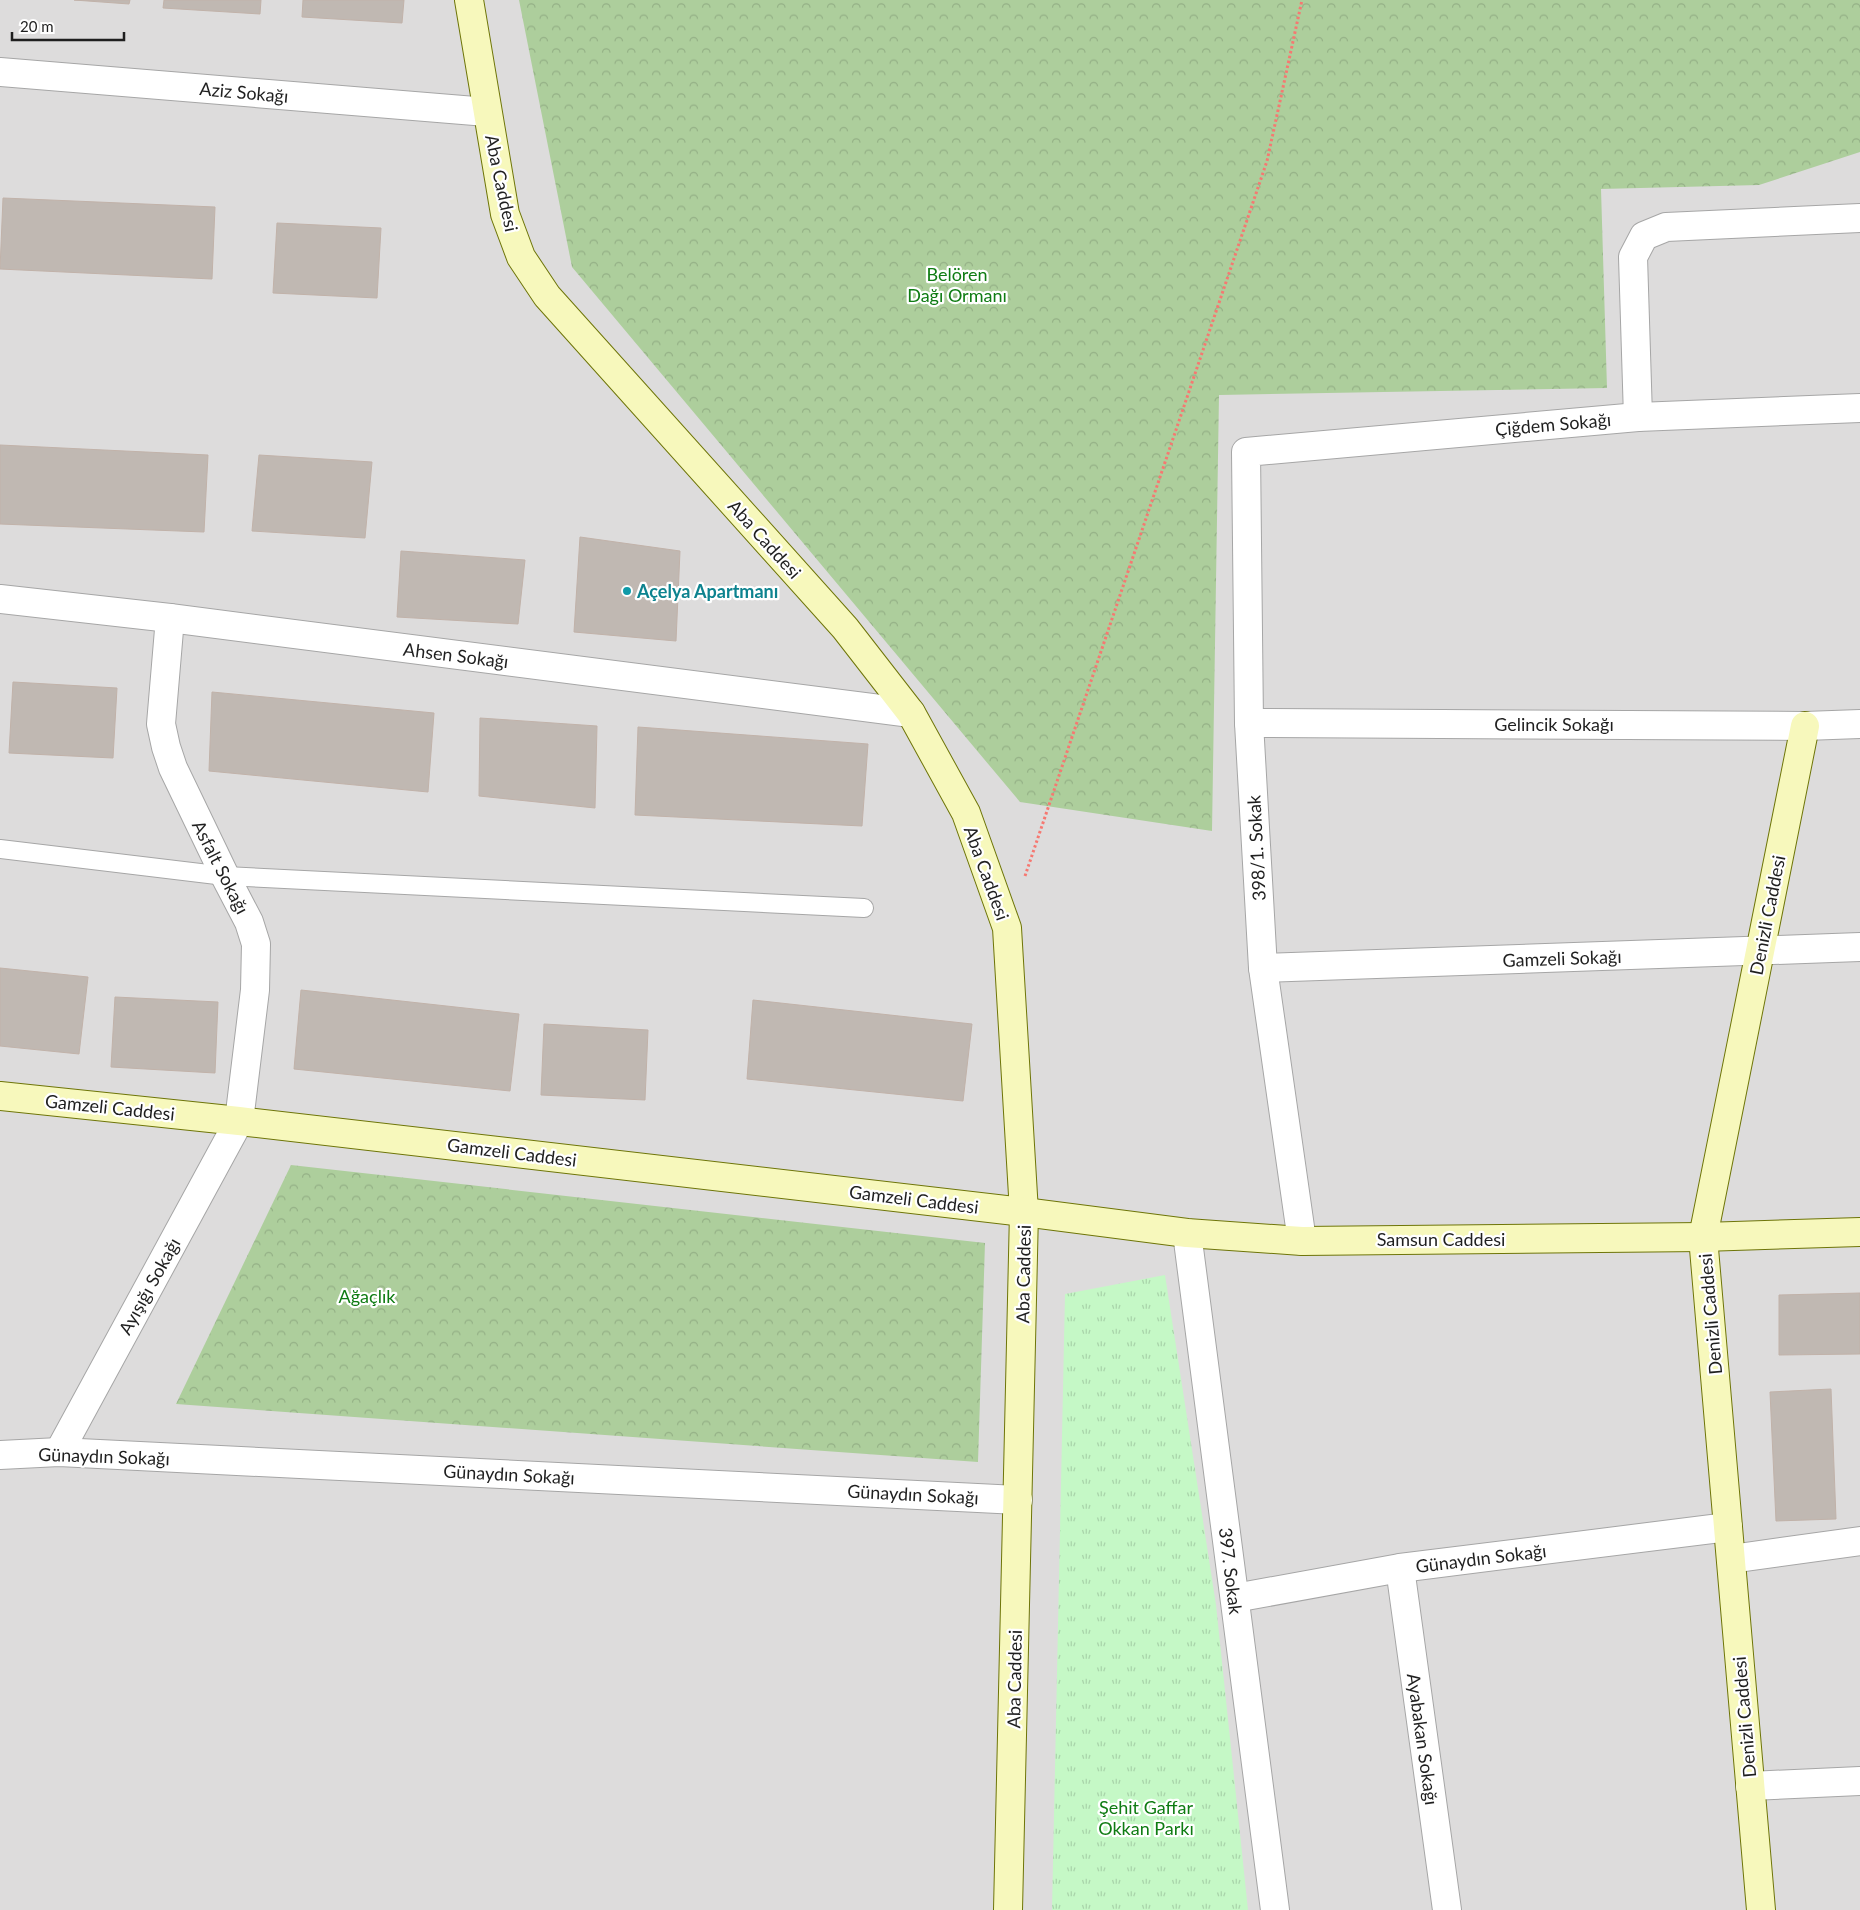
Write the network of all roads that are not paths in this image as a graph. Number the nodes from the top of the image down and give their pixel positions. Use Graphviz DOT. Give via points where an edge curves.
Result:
graph roads {
  1 [pos="469,0"];
  2 [pos="0,72"];
  3 [pos="487,112"];
  4 [pos="1860,218"];
  5 [pos="1860,408"];
  6 [pos="1638,417"];
  7 [pos="1246,452"];
  8 [pos="0,599"];
  9 [pos="170,618"];
  10 [pos="911,713"];
  11 [pos="1249,723"];
  12 [pos="1860,724"];
  13 [pos="1805,726"];
  14 [pos="0,849"];
  15 [pos="225,876"];
  16 [pos="864,908"];
  17 [pos="1860,947"];
  18 [pos="1760,950"];
  19 [pos="1263,968"];
  20 [pos="0,1096"];
  21 [pos="239,1121"];
  22 [pos="1024,1212"];
  23 [pos="1860,1232"];
  24 [pos="1187,1233"];
  25 [pos="1704,1237"];
  26 [pos="1302,1241"];
  27 [pos="59,1452"];
  28 [pos="0,1455"];
  29 [pos="1018,1500"];
  30 [pos="1728,1527"];
  31 [pos="1860,1541"];
  32 [pos="1731,1559"];
  33 [pos="1400,1568"];
  34 [pos="1234,1598"];
  35 [pos="1860,1781"];
  36 [pos="1750,1786"];
  37 [pos="1008,1910"];
  38 [pos="1275,1910"];
  39 [pos="1447,1910"];
  40 [pos="1761,1910"];
  1 -- 3 [label="street, Aba Caddesi"];
  2 -- 3 [label="street, Aziz Sokağı"];
  3 -- 10 [label="street, Aba Caddesi" via="505,214 521,256 547,296 845,628"];
  4 -- 6 [label="street" via="1666,227 1644,236 1633,257"];
  5 -- 6 [label="street, Çiğdem Sokağı"];
  6 -- 7 [label="street, Çiğdem Sokağı"];
  7 -- 11 [label="street, 398/1. Sokak"];
  8 -- 9 [label="street, Ahsen Sokağı"];
  9 -- 10 [label="street, Ahsen Sokağı"];
  9 -- 15 [label="street, Asfalt Sokağı" via="161,724 173,768"];
  10 -- 22 [label="street, Aba Caddesi" via="966,813 1007,928"];
  11 -- 13 [label="street, Gelincik Sokağı"];
  11 -- 19 [label="street, 398/1. Sokak"];
  12 -- 13 [label="street, Gelincik Sokağı"];
  13 -- 18 [label="street, Denizli Caddesi"];
  14 -- 15 [label="lane"];
  15 -- 16 [label="lane"];
  15 -- 21 [label="street, Asfalt Sokağı" via="249,922 256,944 255,990"];
  17 -- 18 [label="street, Gamzeli Sokağı"];
  18 -- 19 [label="street, Gamzeli Sokağı"];
  18 -- 25 [label="street, Denizli Caddesi"];
  19 -- 26 [label="street, 398/1. Sokak"];
  20 -- 21 [label="street, Gamzeli Caddesi"];
  21 -- 22 [label="street, Gamzeli Caddesi"];
  21 -- 27 [label="street, Ayışığı Sokağı"];
  22 -- 24 [label="street, Samsun Caddesi"];
  22 -- 29 [label="street, Aba Caddesi"];
  23 -- 25 [label="street, Samsun Caddesi"];
  24 -- 26 [label="street, Samsun Caddesi"];
  24 -- 34 [label="street, 397. Sokak"];
  25 -- 26 [label="street, Samsun Caddesi"];
  25 -- 30 [label="street, Denizli Caddesi"];
  27 -- 28 [label="street, Günaydın Sokağı"];
  27 -- 29 [label="street, Günaydın Sokağı"];
  29 -- 37 [label="street, Aba Caddesi"];
  30 -- 32 [label="street, Denizli Caddesi"];
  30 -- 33 [label="street, Günaydın Sokağı"];
  31 -- 32 [label="street"];
  32 -- 36 [label="street, Denizli Caddesi"];
  33 -- 34 [label="street, Günaydın Sokağı"];
  33 -- 39 [label="street, Ayabakan Sokağı"];
  34 -- 38 [label="street, 397. Sokak"];
  35 -- 36 [label="street"];
  36 -- 40 [label="street, Denizli Caddesi"];
}
